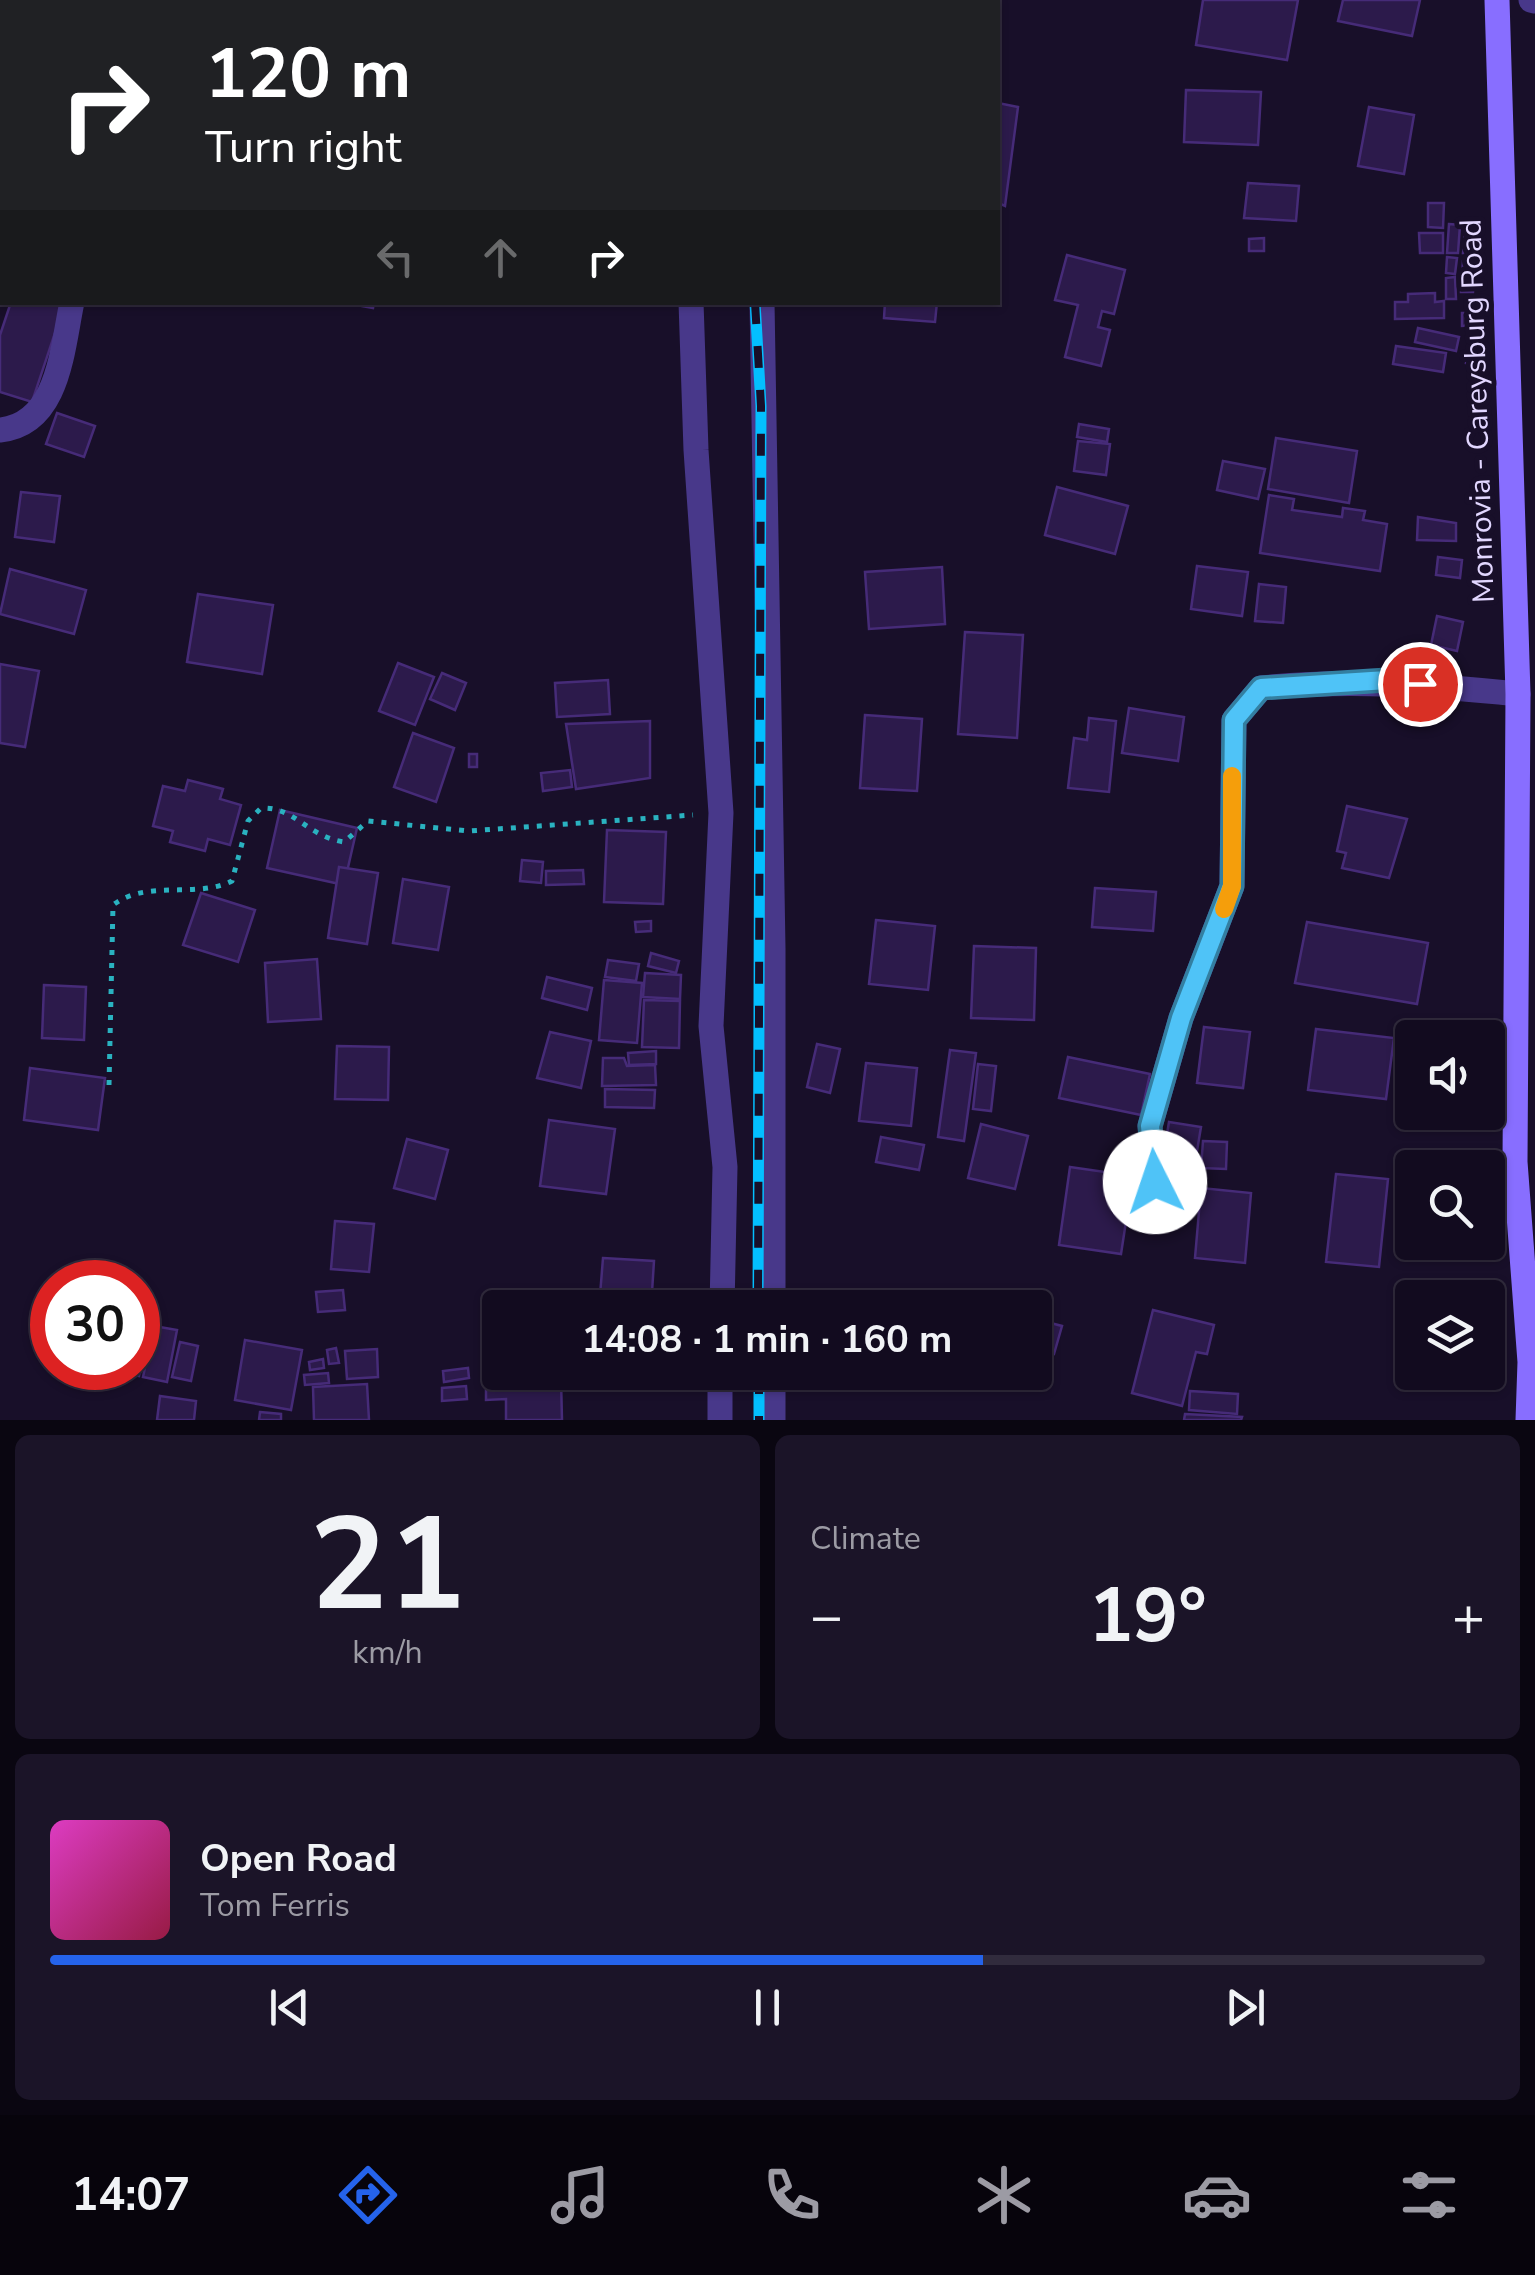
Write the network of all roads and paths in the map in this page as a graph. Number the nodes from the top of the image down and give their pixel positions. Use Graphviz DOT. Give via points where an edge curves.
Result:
graph roads {
  1 [pos="1496,0"];
  2 [pos="71,305"];
  3 [pos="691,305"];
  4 [pos="762,305"];
  5 [pos="0,430"];
  6 [pos="1518,694"];
  7 [pos="721,813"];
  8 [pos="109,1086"];
  9 [pos="1157,1211"];
  10 [pos="722,1290"];
  11 [pos="773,1290"];
  12 [pos="1532,1363"];
  13 [pos="720,1390"];
  14 [pos="773,1390"];
  15 [pos="720,1420"];
  16 [pos="773,1420"];
  17 [pos="1528,1420"];
  1 -- 6 [label="main road, Monrovia - Careysburg Road"];
  2 -- 5 [label="street" via="49,398 16,428"];
  3 -- 7 [label="street"];
  4 -- 11 [label="street"];
  6 -- 9 [label="street" via="1387,680 1288,685 1261,688 1234,720 1232,886 1181,1018 1150,1126"];
  6 -- 12 [label="main road, Monrovia - Careysburg Road" via="1514,1162"];
  7 -- 8 [label="path" via="469,830 368,822 344,842 320,838 278,808 260,808 248,821 232,881 214,890 138,892 113,904"];
  7 -- 10 [label="street" via="711,1026 724,1167"];
  12 -- 17 [label="main road, Monrovia - Careysburg Road"];
  13 -- 15 [label="street"];
  14 -- 16 [label="street"];
}
